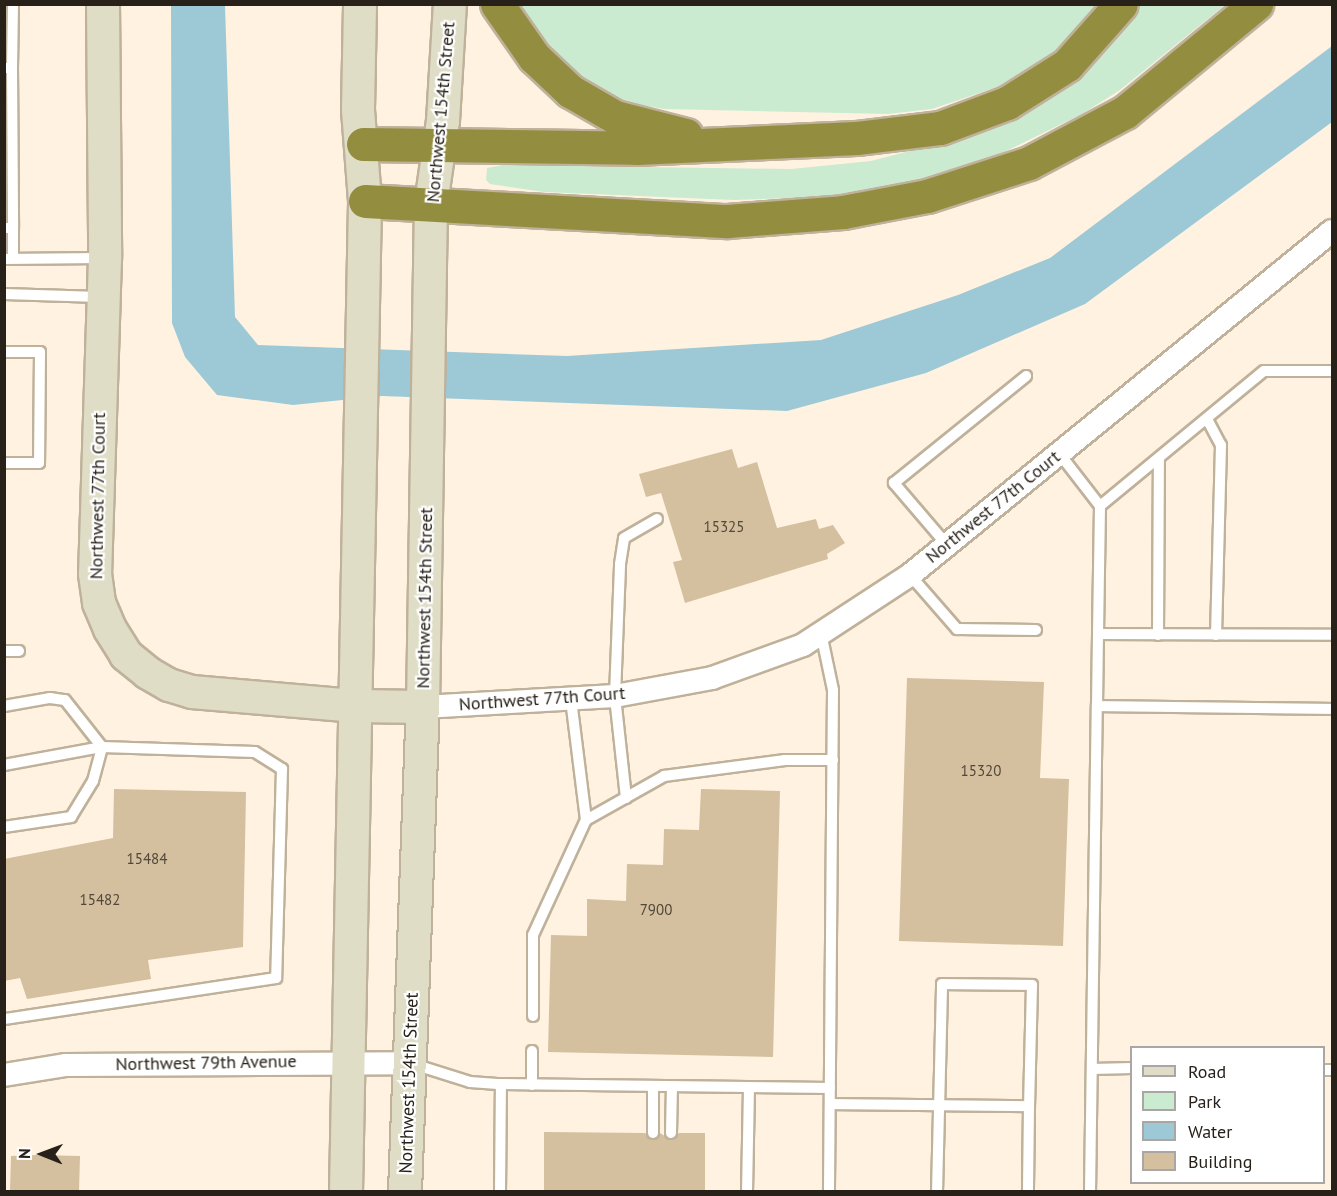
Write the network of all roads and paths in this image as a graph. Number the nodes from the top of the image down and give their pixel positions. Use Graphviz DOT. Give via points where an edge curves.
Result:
graph roads {
  1 [pos="13,4"];
  2 [pos="103,4"];
  3 [pos="360,4"];
  4 [pos="450,4"];
  5 [pos="496,4"];
  6 [pos="1122,4"];
  7 [pos="1256,4"];
  8 [pos="8,68"];
  9 [pos="720,143"];
  10 [pos="363,144"];
  11 [pos="439,146"];
  12 [pos="364,201"];
  13 [pos="432,204"];
  14 [pos="9,228"];
  15 [pos="1332,231"];
  16 [pos="9,258"];
  17 [pos="105,258"];
  18 [pos="4,294"];
  19 [pos="103,297"];
  20 [pos="4,352"];
  21 [pos="1332,371"];
  22 [pos="1026,376"];
  23 [pos="1207,419"];
  24 [pos="1059,453"];
  25 [pos="1159,460"];
  26 [pos="4,463"];
  27 [pos="1100,506"];
  28 [pos="657,519"];
  29 [pos="947,544"];
  30 [pos="909,575"];
  31 [pos="1036,630"];
  32 [pos="821,633"];
  33 [pos="1098,634"];
  34 [pos="1158,635"];
  35 [pos="1216,635"];
  36 [pos="1332,635"];
  37 [pos="4,651"];
  38 [pos="19,651"];
  39 [pos="615,696"];
  40 [pos="571,699"];
  41 [pos="4,706"];
  42 [pos="356,706"];
  43 [pos="1096,706"];
  44 [pos="423,707"];
  45 [pos="1332,709"];
  46 [pos="102,747"];
  47 [pos="833,760"];
  48 [pos="4,765"];
  49 [pos="626,798"];
  50 [pos="586,820"];
  51 [pos="4,827"];
  52 [pos="533,1016"];
  53 [pos="4,1019"];
  54 [pos="532,1051"];
  55 [pos="349,1062"];
  56 [pos="409,1063"];
  57 [pos="1130,1068"];
  58 [pos="1092,1069"];
  59 [pos="4,1075"];
  60 [pos="501,1084"];
  61 [pos="532,1085"];
  62 [pos="653,1087"];
  63 [pos="672,1087"];
  64 [pos="749,1088"];
  65 [pos="830,1088"];
  66 [pos="831,1104"];
  67 [pos="938,1105"];
  68 [pos="1029,1106"];
  69 [pos="653,1133"];
  70 [pos="671,1133"];
  71 [pos="346,1191"];
  72 [pos="405,1191"];
  73 [pos="500,1191"];
  74 [pos="747,1191"];
  75 [pos="829,1191"];
  76 [pos="937,1191"];
  77 [pos="1028,1191"];
  78 [pos="1090,1191"];
  1 -- 8 [label="lane"];
  2 -- 17 [label="main road, Northwest 77th Court"];
  3 -- 10 [label="main road" via="358,110"];
  4 -- 11 [label="main road, Northwest 154th Street"];
  5 -- 9 [label="highway" via="534,57 586,101 628,121"];
  6 -- 9 [label="highway" via="1067,65 1007,103 940,128 856,138"];
  7 -- 13 [label="highway" via="1125,112 1029,163 927,196 843,212 727,221"];
  8 -- 14 [label="lane"];
  9 -- 11 [label="highway" via="636,148"];
  10 -- 11 [label="highway"];
  10 -- 12 [label="main road"];
  11 -- 13 [label="main road, Northwest 154th Street"];
  12 -- 13 [label="highway"];
  12 -- 42 [label="main road"];
  13 -- 44 [label="main road, Northwest 154th Street"];
  14 -- 16 [label="lane"];
  15 -- 24 [label="street, Northwest 77th Court"];
  16 -- 17 [label="lane"];
  17 -- 19 [label="main road, Northwest 77th Court"];
  18 -- 19 [label="lane"];
  19 -- 42 [label="main road, Northwest 77th Court" via="95,574 99,603 126,656 169,685 192,692"];
  20 -- 26 [label="lane" via="40,352 39,463"];
  21 -- 23 [label="lane" via="1264,371"];
  22 -- 29 [label="lane" via="894,483"];
  23 -- 25 [label="lane"];
  23 -- 35 [label="lane" via="1221,445"];
  24 -- 27 [label="lane"];
  24 -- 29 [label="street, Northwest 77th Court"];
  25 -- 27 [label="lane"];
  25 -- 34 [label="lane"];
  27 -- 33 [label="lane"];
  28 -- 39 [label="lane" via="624,538"];
  29 -- 30 [label="street, Northwest 77th Court"];
  30 -- 31 [label="lane" via="957,629"];
  30 -- 32 [label="street, Northwest 77th Court"];
  32 -- 39 [label="street, Northwest 77th Court" via="803,645 712,678"];
  32 -- 47 [label="lane" via="833,690"];
  33 -- 34 [label="lane"];
  33 -- 43 [label="lane"];
  34 -- 35 [label="lane"];
  35 -- 36 [label="lane"];
  37 -- 38 [label="lane"];
  39 -- 40 [label="street, Northwest 77th Court"];
  39 -- 49 [label="lane"];
  40 -- 44 [label="street, Northwest 77th Court"];
  40 -- 50 [label="lane"];
  41 -- 46 [label="lane" via="50,698 65,700"];
  42 -- 44 [label="main road, Northwest 77th Court"];
  42 -- 55 [label="main road"];
  43 -- 45 [label="lane"];
  43 -- 58 [label="lane"];
  44 -- 56 [label="main road, Northwest 154th Street"];
  46 -- 48 [label="lane"];
  46 -- 51 [label="lane" via="93,782 71,817"];
  46 -- 53 [label="lane" via="255,752 282,769 276,978"];
  47 -- 49 [label="lane" via="784,760 664,776"];
  47 -- 65 [label="lane"];
  49 -- 50 [label="lane"];
  50 -- 52 [label="lane" via="533,934"];
  54 -- 61 [label="lane"];
  55 -- 56 [label="street, Northwest 79th Avenue"];
  55 -- 59 [label="street, Northwest 79th Avenue" via="66,1065"];
  55 -- 71 [label="main road"];
  56 -- 60 [label="lane" via="470,1082"];
  56 -- 72 [label="main road, Northwest 154th Street"];
  57 -- 58 [label="lane"];
  58 -- 78 [label="lane"];
  60 -- 61 [label="lane"];
  60 -- 73 [label="lane"];
  61 -- 62 [label="lane"];
  62 -- 63 [label="lane"];
  62 -- 69 [label="lane"];
  63 -- 64 [label="lane"];
  63 -- 70 [label="lane"];
  64 -- 65 [label="lane"];
  64 -- 74 [label="lane"];
  65 -- 66 [label="lane"];
  66 -- 67 [label="lane"];
  66 -- 75 [label="lane"];
  67 -- 68 [label="lane"];
  67 -- 68 [label="lane" via="942,984 1032,985"];
  67 -- 76 [label="lane"];
  68 -- 77 [label="lane"];
}
